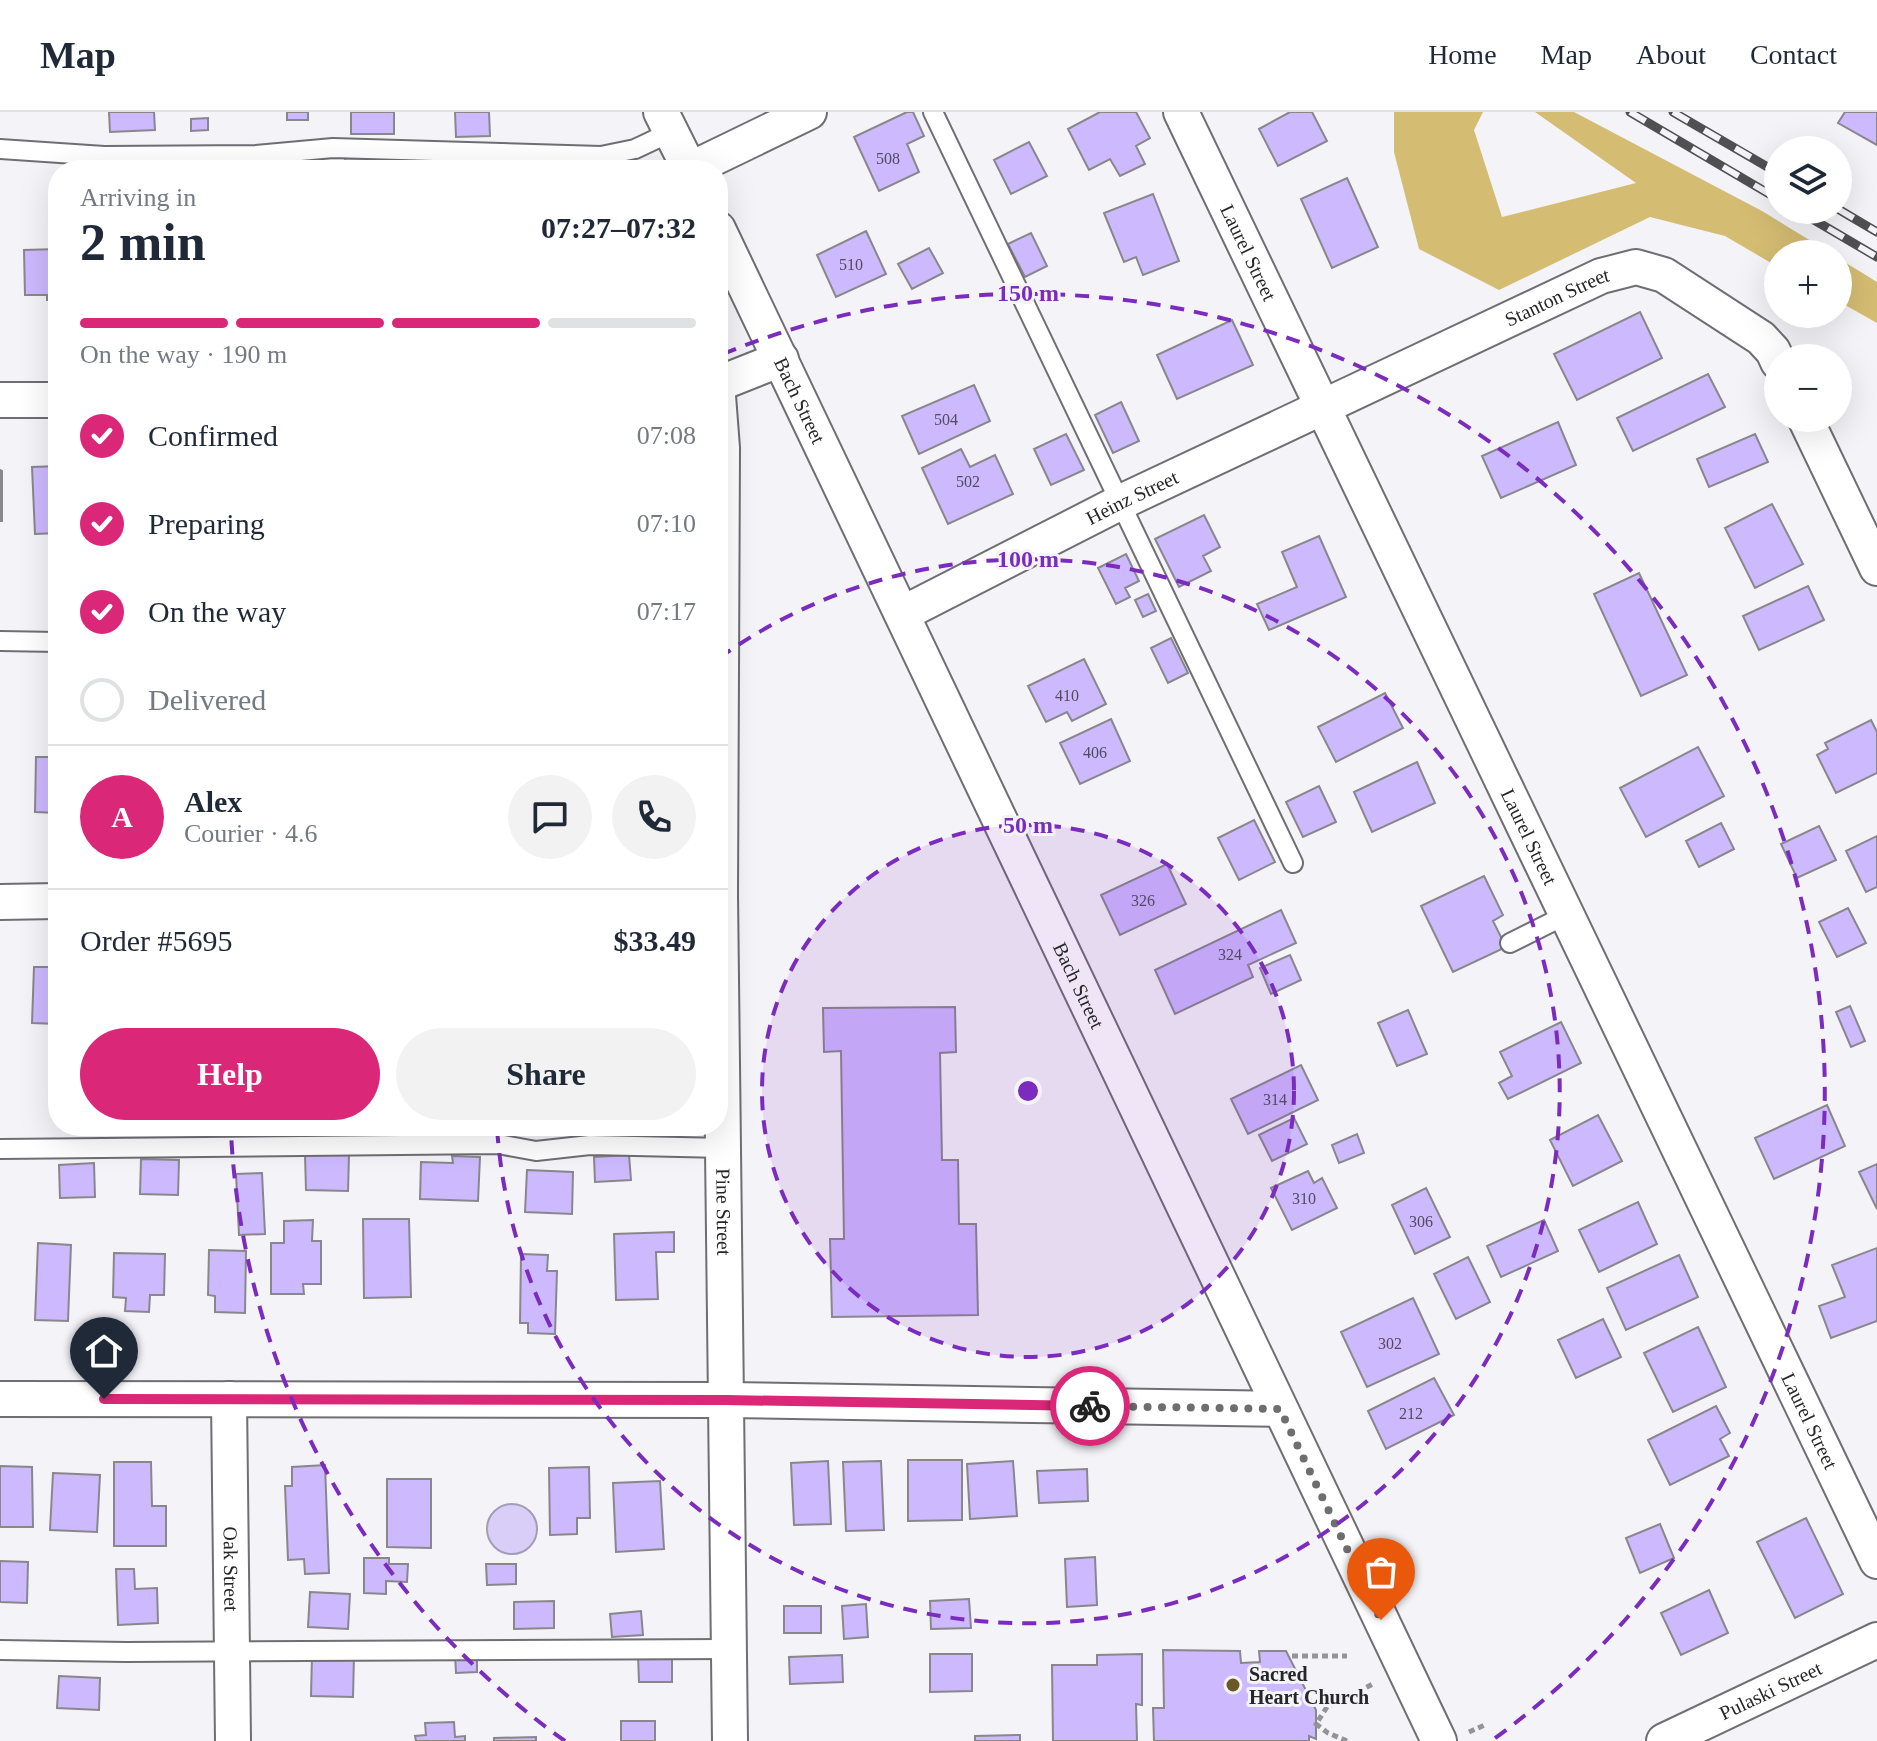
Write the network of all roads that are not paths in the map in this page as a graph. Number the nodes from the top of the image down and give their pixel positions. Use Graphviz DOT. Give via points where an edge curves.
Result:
graph roads {
  1 [pos="809,112"];
  2 [pos="933,112"];
  3 [pos="1181,112"];
  4 [pos="666,122"];
  5 [pos="0,149"];
  6 [pos="685,160"];
  7 [pos="711,160"];
  8 [pos="728,250"];
  9 [pos="1765,344"];
  10 [pos="781,359"];
  11 [pos="728,380"];
  12 [pos="0,400"];
  13 [pos="48,400"];
  14 [pos="1321,407"];
  15 [pos="1812,432"];
  16 [pos="1119,503"];
  17 [pos="1877,568"];
  18 [pos="902,614"];
  19 [pos="0,641"];
  20 [pos="48,642"];
  21 [pos="1293,863"];
  22 [pos="48,901"];
  23 [pos="0,902"];
  24 [pos="1566,915"];
  25 [pos="1510,943"];
  26 [pos="724,1136"];
  27 [pos="724,1148"];
  28 [pos="0,1149"];
  29 [pos="0,1399"];
  30 [pos="229,1399"];
  31 [pos="726,1400"];
  32 [pos="1280,1409"];
  33 [pos="1877,1561"];
  34 [pos="1877,1640"];
  35 [pos="729,1649"];
  36 [pos="0,1650"];
  37 [pos="232,1652"];
  38 [pos="233,1741"];
  39 [pos="730,1741"];
  40 [pos="1439,1741"];
  41 [pos="1664,1741"];
  1 -- 7 [label="street"];
  2 -- 16 [label="lane"];
  3 -- 14 [label="street, Laurel Street"];
  4 -- 5 [label="lane" via="635,149 601,156 333,148 256,155 104,156"];
  4 -- 6 [label="street"];
  8 -- 10 [label="street, Bach Street"];
  9 -- 14 [label="street, Stanton Street" via="1664,275 1636,267 1601,276"];
  10 -- 11 [label="street"];
  10 -- 18 [label="street, Bach Street"];
  12 -- 13 [label="street"];
  14 -- 16 [label="street, Heinz Street"];
  14 -- 24 [label="street, Laurel Street"];
  15 -- 17 [label="street"];
  16 -- 18 [label="street, Heinz Street"];
  16 -- 21 [label="lane"];
  18 -- 32 [label="street, Bach Street"];
  19 -- 20 [label="lane"];
  22 -- 23 [label="street"];
  24 -- 25 [label="lane"];
  24 -- 33 [label="street, Laurel Street"];
  26 -- 27 [label="street, Pine Street"];
  27 -- 28 [label="lane" via="590,1145 536,1151 498,1144"];
  27 -- 31 [label="street, Pine Street"];
  29 -- 30 [label="street"];
  30 -- 31 [label="street"];
  30 -- 37 [label="street, Oak Street"];
  31 -- 32 [label="street"];
  31 -- 35 [label="street, Pine Street"];
  32 -- 40 [label="street, Bach Street"];
  34 -- 41 [label="street, Pulaski Street"];
  35 -- 37 [label="lane"];
  35 -- 39 [label="street, Pine Street"];
  36 -- 37 [label="lane"];
  37 -- 38 [label="street, Oak Street"];
}
